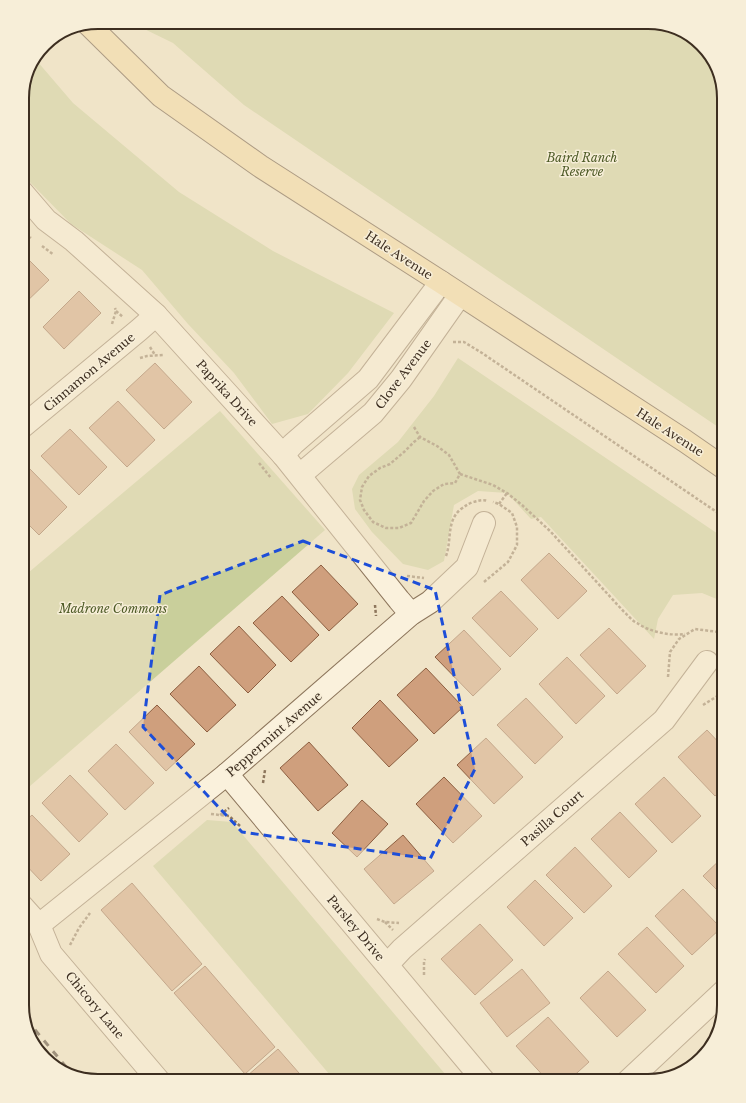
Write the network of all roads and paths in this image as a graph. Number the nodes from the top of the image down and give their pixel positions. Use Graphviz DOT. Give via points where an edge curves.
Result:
graph roads {
  1 [pos="94,29"];
  2 [pos="29,200"];
  3 [pos="29,237"];
  4 [pos="33,240"];
  5 [pos="39,244"];
  6 [pos="56,256"];
  7 [pos="441,282"];
  8 [pos="460,295"];
  9 [pos="113,304"];
  10 [pos="156,314"];
  11 [pos="112,326"];
  12 [pos="452,341"];
  13 [pos="136,360"];
  14 [pos="169,360"];
  15 [pos="414,427"];
  16 [pos="29,434"];
  17 [pos="420,437"];
  18 [pos="283,455"];
  19 [pos="256,460"];
  20 [pos="717,463"];
  21 [pos="460,474"];
  22 [pos="300,475"];
  23 [pos="272,478"];
  24 [pos="507,493"];
  25 [pos="499,504"];
  26 [pos="717,512"];
  27 [pos="484,523"];
  28 [pos="444,561"];
  29 [pos="400,574"];
  30 [pos="426,579"];
  31 [pos="483,582"];
  32 [pos="374,602"];
  33 [pos="411,614"];
  34 [pos="376,617"];
  35 [pos="717,632"];
  36 [pos="686,634"];
  37 [pos="708,662"];
  38 [pos="668,682"];
  39 [pos="717,696"];
  40 [pos="698,708"];
  41 [pos="269,766"];
  42 [pos="227,774"];
  43 [pos="262,785"];
  44 [pos="207,818"];
  45 [pos="240,826"];
  46 [pos="96,908"];
  47 [pos="29,914"];
  48 [pos="372,918"];
  49 [pos="401,923"];
  50 [pos="39,925"];
  51 [pos="68,948"];
  52 [pos="427,955"];
  53 [pos="387,965"];
  54 [pos="424,978"];
  55 [pos="717,998"];
  56 [pos="153,1074"];
  57 [pos="478,1074"];
  58 [pos="635,1074"];
  1 -- 7 [label="main road, Hale Avenue" via="161,96 260,166"];
  2 -- 10 [label="street, Paprika Drive" via="46,220 74,241"];
  3 -- 4 [label="path"];
  5 -- 6 [label="path"];
  7 -- 8 [label="main road, Hale Avenue"];
  7 -- 18 [label="street, Clove Avenue" via="368,379"];
  8 -- 20 [label="main road, Hale Avenue"];
  8 -- 22 [label="street, Clove Avenue" via="401,380 373,413"];
  9 -- 11 [label="path" via="116,311"];
  10 -- 16 [label="street, Cinnamon Avenue"];
  10 -- 18 [label="street, Paprika Drive"];
  12 -- 26 [label="path" via="464,342 482,353"];
  13 -- 14 [label="path" via="163,355"];
  15 -- 17 [label="path"];
  17 -- 21 [label="path" via="449,455"];
  17 -- 21 [label="path" via="390,464 369,476 362,487 360,500 373,522 386,528 399,528 411,523 433,491 444,484 455,483"];
  18 -- 22 [label="street, Paprika Drive"];
  19 -- 23 [label="path"];
  21 -- 24 [label="path"];
  22 -- 33 [label="street, Paprika Drive"];
  24 -- 25 [label="path"];
  24 -- 36 [label="path" via="550,531 636,623 664,633"];
  25 -- 28 [label="path" via="483,500 468,504 456,513"];
  25 -- 31 [label="path" via="512,513 517,527 517,545 508,562"];
  27 -- 33 [label="street, Peppermint Avenue" via="467,567 430,602"];
  29 -- 30 [label="path"];
  32 -- 34 [label="path"];
  33 -- 42 [label="street, Peppermint Avenue"];
  35 -- 36 [label="path" via="695,629"];
  36 -- 38 [label="path" via="670,652"];
  37 -- 53 [label="street, Pasilla Court" via="664,720 402,949"];
  39 -- 40 [label="path"];
  41 -- 43 [label="path" via="265,770"];
  42 -- 50 [label="street, Peppermint Avenue"];
  42 -- 53 [label="street, Parsley Drive"];
  44 -- 45 [label="path" via="212,814 229,816"];
  46 -- 51 [label="path" via="79,928"];
  47 -- 50 [label="street, Chicory Lane"];
  48 -- 49 [label="path"];
  50 -- 56 [label="street, Chicory Lane" via="51,954"];
  52 -- 54 [label="path" via="424,962"];
  53 -- 57 [label="street, Parsley Drive"];
  55 -- 58 [label="street"];
}
